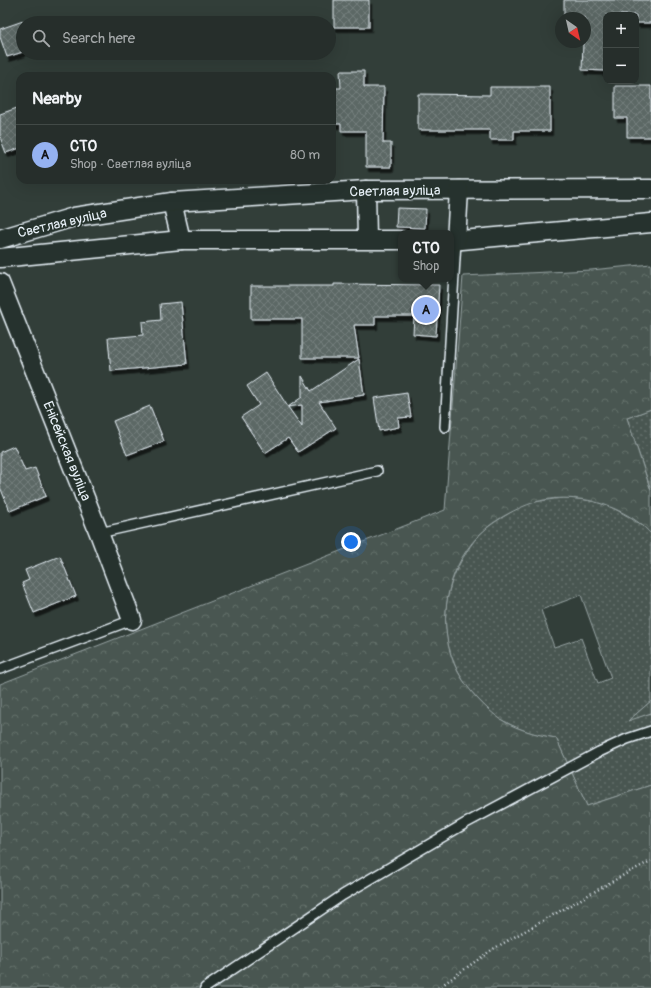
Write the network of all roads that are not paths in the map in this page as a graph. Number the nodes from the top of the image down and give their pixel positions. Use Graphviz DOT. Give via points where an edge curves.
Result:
graph roads {
  1 [pos="651,189"];
  2 [pos="366,190"];
  3 [pos="459,190"];
  4 [pos="172,202"];
  5 [pos="651,223"];
  6 [pos="0,239"];
  7 [pos="367,239"];
  8 [pos="181,240"];
  9 [pos="398,240"];
  10 [pos="454,241"];
  11 [pos="0,258"];
  12 [pos="452,282"];
  13 [pos="0,283"];
  14 [pos="445,426"];
  15 [pos="378,471"];
  16 [pos="99,533"];
  17 [pos="132,620"];
  18 [pos="0,669"];
  19 [pos="651,731"];
  20 [pos="205,988"];
  1 -- 3 [label="street, Светлая вуліца"];
  2 -- 3 [label="street, Светлая вуліца"];
  2 -- 4 [label="street, Светлая вуліца"];
  2 -- 7 [label="street"];
  3 -- 10 [label="street"];
  4 -- 6 [label="street, Светлая вуліца" via="74,217"];
  4 -- 8 [label="street"];
  5 -- 10 [label="street"];
  7 -- 8 [label="street, Светлая вуліца"];
  7 -- 9 [label="street, Светлая вуліца"];
  8 -- 11 [label="street, Светлая вуліца"];
  12 -- 14 [label="lane"];
  13 -- 16 [label="street, Енісейская вуліца"];
  15 -- 16 [label="lane"];
  16 -- 17 [label="street, Енісейская вуліца"];
  17 -- 18 [label="lane"];
  19 -- 20 [label="lane" via="599,752 460,827 343,895"];
}
